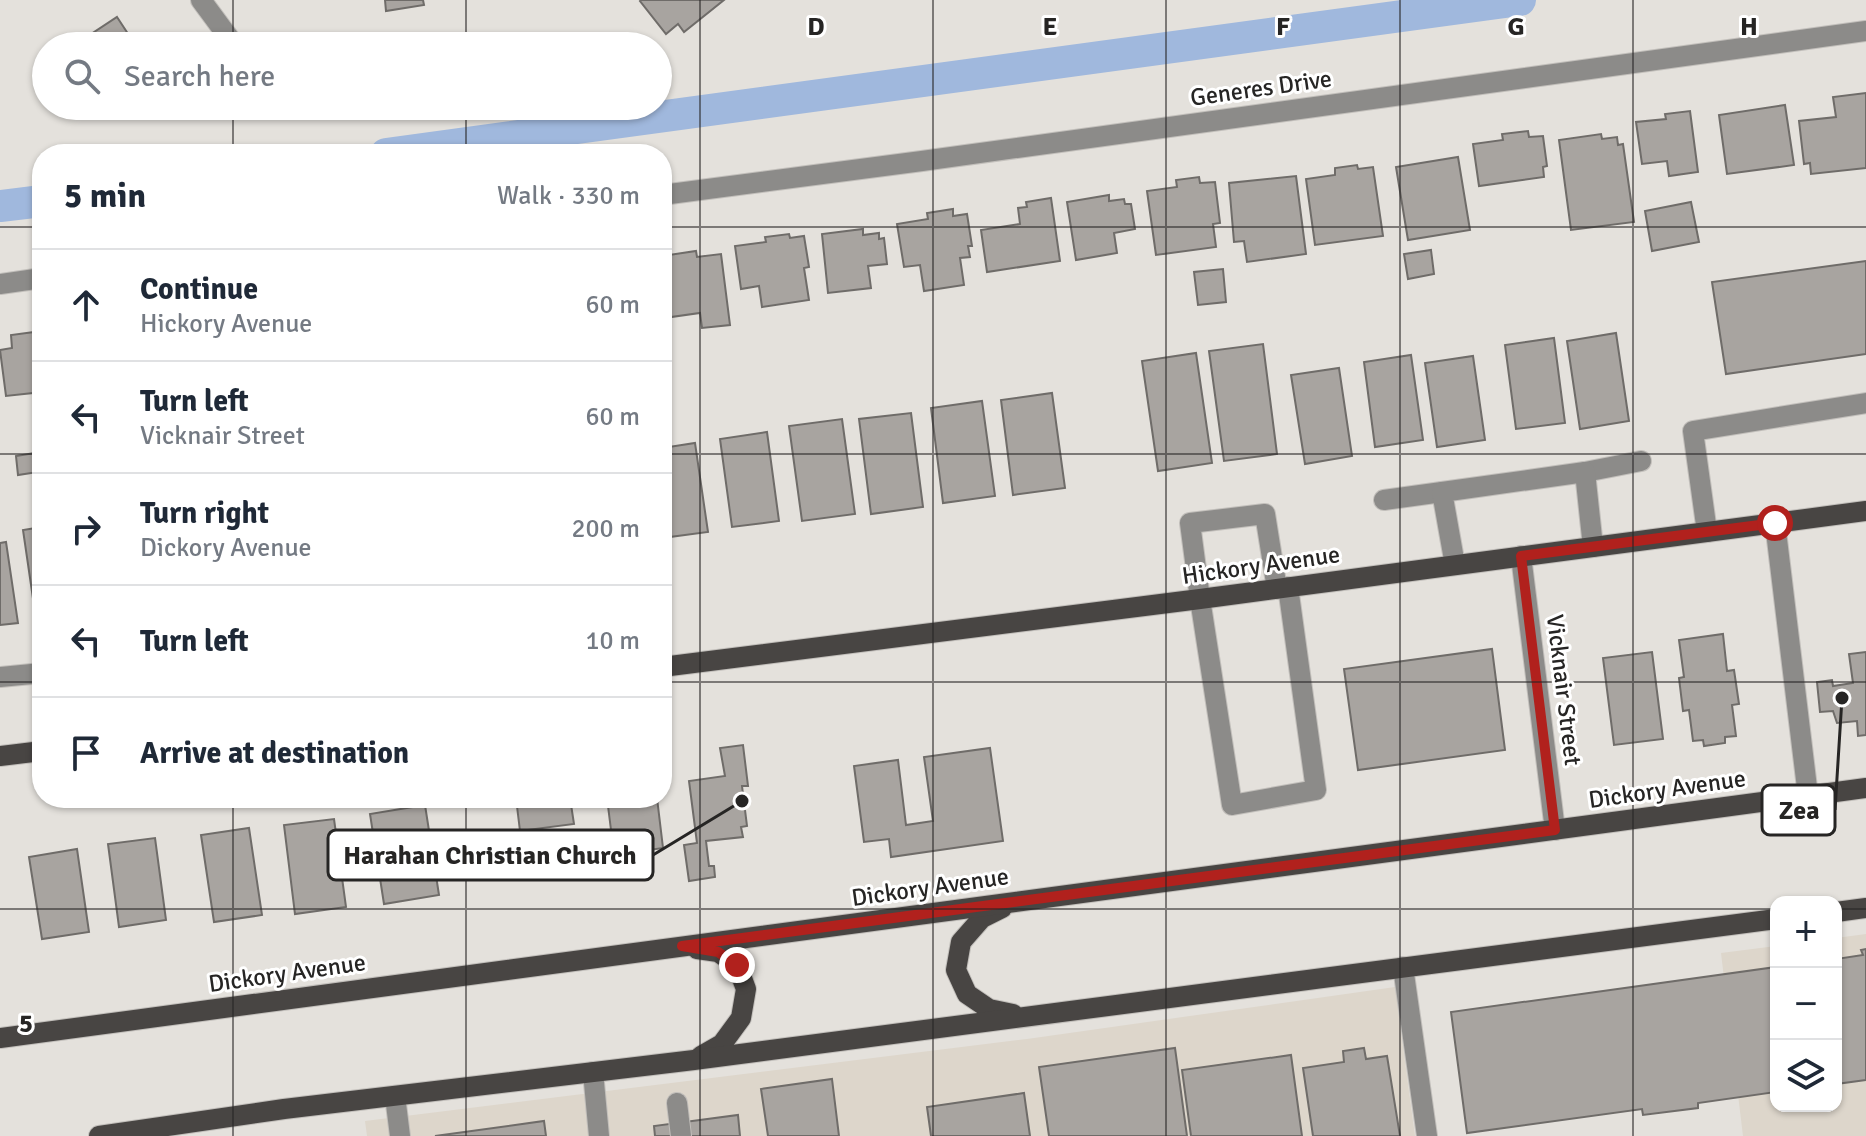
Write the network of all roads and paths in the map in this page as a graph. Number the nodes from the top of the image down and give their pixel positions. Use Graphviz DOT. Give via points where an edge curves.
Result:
graph roads {
  1 [pos="201,0"];
  2 [pos="1866,31"];
  3 [pos="225,32"];
  4 [pos="672,194"];
  5 [pos="32,279"];
  6 [pos="0,284"];
  7 [pos="1866,403"];
  8 [pos="1641,461"];
  9 [pos="1585,472"];
  10 [pos="1442,492"];
  11 [pos="1384,500"];
  12 [pos="1866,511"];
  13 [pos="1775,523"];
  14 [pos="1707,532"];
  15 [pos="1593,547"];
  16 [pos="1521,556"];
  17 [pos="1455,565"];
  18 [pos="1282,588"];
  19 [pos="1200,599"];
  20 [pos="672,666"];
  21 [pos="32,674"];
  22 [pos="0,677"];
  23 [pos="32,752"];
  24 [pos="0,756"];
  25 [pos="1866,788"];
  26 [pos="1808,796"];
  27 [pos="1555,830"];
  28 [pos="1013,903"];
  29 [pos="1866,908"];
  30 [pos="1842,911"];
  31 [pos="1770,920"];
  32 [pos="682,946"];
  33 [pos="1403,967"];
  34 [pos="1024,1016"];
  35 [pos="0,1038"];
  36 [pos="694,1060"];
  37 [pos="593,1072"];
  38 [pos="395,1096"];
  39 [pos="677,1103"];
  40 [pos="99,1136"];
  41 [pos="400,1136"];
  42 [pos="599,1136"];
  43 [pos="681,1136"];
  44 [pos="1427,1136"];
  1 -- 3 [label="street"];
  2 -- 4 [label="street, Generes Drive"];
  5 -- 6 [label="street"];
  7 -- 14 [label="street" via="1693,431"];
  8 -- 9 [label="street"];
  9 -- 10 [label="street"];
  9 -- 15 [label="street"];
  10 -- 11 [label="street"];
  10 -- 17 [label="street"];
  12 -- 13 [label="main road, Hickory Avenue"];
  13 -- 14 [label="main road, Hickory Avenue"];
  13 -- 26 [label="street"];
  14 -- 15 [label="main road, Hickory Avenue"];
  15 -- 16 [label="main road, Hickory Avenue"];
  16 -- 17 [label="main road, Hickory Avenue"];
  16 -- 27 [label="street, Vicknair Street"];
  17 -- 18 [label="main road, Hickory Avenue"];
  18 -- 19 [label="main road, Hickory Avenue"];
  18 -- 19 [label="street" via="1265,514 1190,523"];
  18 -- 19 [label="street" via="1316,790 1232,805"];
  19 -- 20 [label="main road, Hickory Avenue"];
  21 -- 22 [label="street"];
  23 -- 24 [label="main road"];
  25 -- 26 [label="main road, Dickory Avenue"];
  26 -- 27 [label="main road, Dickory Avenue"];
  27 -- 28 [label="main road, Dickory Avenue"];
  28 -- 32 [label="main road, Dickory Avenue"];
  28 -- 34 [label="main road" via="982,918 961,942 956,970 967,994 978,1002"];
  29 -- 30 [label="main road"];
  31 -- 33 [label="main road"];
  32 -- 35 [label="main road, Dickory Avenue"];
  32 -- 36 [label="main road" via="718,952 737,965 746,989 741,1018 722,1044"];
  33 -- 34 [label="main road"];
  33 -- 44 [label="street"];
  34 -- 36 [label="main road"];
  36 -- 37 [label="main road"];
  37 -- 38 [label="main road"];
  37 -- 42 [label="street"];
  38 -- 40 [label="main road"];
  38 -- 41 [label="street"];
  39 -- 43 [label="street"];
}
